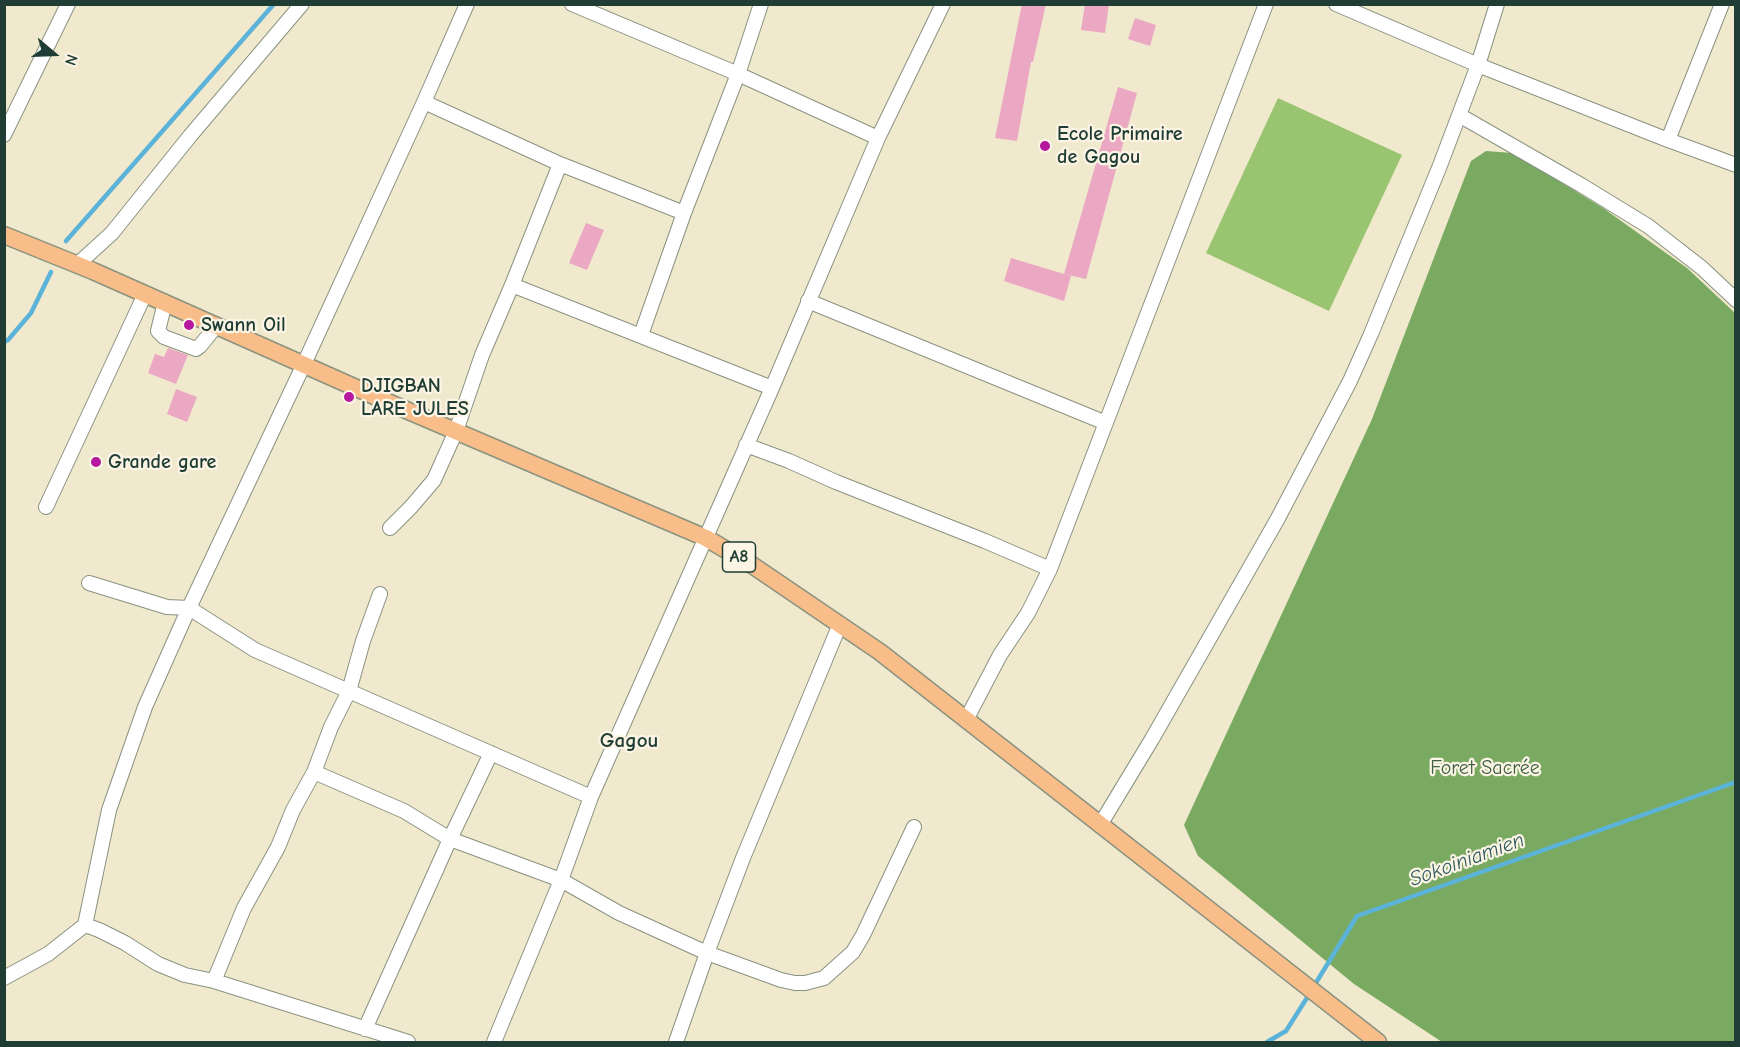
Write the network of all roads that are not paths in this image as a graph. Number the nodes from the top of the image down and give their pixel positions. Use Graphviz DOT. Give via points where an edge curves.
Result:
graph roads {
  1 [pos="68,4"];
  2 [pos="302,4"];
  3 [pos="467,4"];
  4 [pos="573,4"];
  5 [pos="761,4"];
  6 [pos="943,4"];
  7 [pos="1266,4"];
  8 [pos="1336,4"];
  9 [pos="1497,4"];
  10 [pos="1722,4"];
  11 [pos="1478,65"];
  12 [pos="738,74"];
  13 [pos="424,102"];
  14 [pos="1459,115"];
  15 [pos="4,135"];
  16 [pos="878,138"];
  17 [pos="1668,140"];
  18 [pos="560,164"];
  19 [pos="1736,165"];
  20 [pos="684,213"];
  21 [pos="4,235"];
  22 [pos="78,264"];
  23 [pos="512,285"];
  24 [pos="145,294"];
  25 [pos="1736,300"];
  26 [pos="808,301"];
  27 [pos="165,302"];
  28 [pos="134,319"];
  29 [pos="217,325"];
  30 [pos="158,331"];
  31 [pos="641,335"];
  32 [pos="304,364"];
  33 [pos="772,388"];
  34 [pos="1106,423"];
  35 [pos="456,431"];
  36 [pos="746,445"];
  37 [pos="46,507"];
  38 [pos="390,528"];
  39 [pos="706,538"];
  40 [pos="1050,569"];
  41 [pos="89,583"];
  42 [pos="380,594"];
  43 [pos="189,608"];
  44 [pos="840,624"];
  45 [pos="350,690"];
  46 [pos="966,720"];
  47 [pos="491,753"];
  48 [pos="314,772"];
  49 [pos="591,797"];
  50 [pos="1100,825"];
  51 [pos="914,827"];
  52 [pos="450,839"];
  53 [pos="561,880"];
  54 [pos="85,925"];
  55 [pos="707,953"];
  56 [pos="4,978"];
  57 [pos="214,981"];
  58 [pos="365,1029"];
  59 [pos="408,1042"];
  60 [pos="494,1042"];
  61 [pos="676,1042"];
  62 [pos="1376,1042"];
  1 -- 15 [label="street"];
  2 -- 22 [label="street" via="112,233"];
  3 -- 13 [label="street"];
  4 -- 12 [label="street"];
  5 -- 12 [label="street"];
  6 -- 16 [label="street"];
  7 -- 34 [label="street"];
  8 -- 11 [label="street"];
  9 -- 11 [label="street"];
  10 -- 17 [label="street"];
  11 -- 14 [label="street"];
  11 -- 17 [label="street"];
  12 -- 16 [label="street"];
  12 -- 20 [label="street"];
  13 -- 18 [label="street"];
  13 -- 32 [label="street"];
  14 -- 25 [label="street" via="1648,226"];
  14 -- 50 [label="street" via="1371,334 1315,451"];
  16 -- 26 [label="street"];
  17 -- 19 [label="street"];
  18 -- 20 [label="street"];
  18 -- 23 [label="street"];
  20 -- 31 [label="street"];
  21 -- 22 [label="main road, A8"];
  22 -- 24 [label="main road, A8"];
  23 -- 31 [label="street"];
  23 -- 35 [label="street"];
  24 -- 27 [label="main road, A8"];
  24 -- 28 [label="street"];
  26 -- 33 [label="street"];
  26 -- 34 [label="street"];
  27 -- 29 [label="main road, A8"];
  27 -- 30 [label="street"];
  28 -- 30 [label="street"];
  28 -- 37 [label="street"];
  29 -- 30 [label="street" via="196,349"];
  29 -- 32 [label="main road, A8"];
  31 -- 33 [label="street"];
  32 -- 35 [label="main road, A8"];
  32 -- 43 [label="street"];
  33 -- 36 [label="street"];
  34 -- 40 [label="street"];
  35 -- 38 [label="street" via="434,480"];
  35 -- 39 [label="main road, A8"];
  36 -- 39 [label="street"];
  36 -- 40 [label="street"];
  39 -- 44 [label="main road, A8"];
  39 -- 49 [label="street"];
  40 -- 46 [label="street"];
  41 -- 43 [label="street" via="167,608"];
  42 -- 45 [label="street"];
  43 -- 45 [label="street" via="255,650"];
  43 -- 54 [label="street" via="146,707 109,810"];
  44 -- 46 [label="main road, A8"];
  44 -- 55 [label="street"];
  45 -- 47 [label="street"];
  45 -- 48 [label="street"];
  46 -- 50 [label="main road, A8"];
  47 -- 49 [label="street"];
  47 -- 52 [label="street"];
  48 -- 52 [label="street" via="404,811"];
  48 -- 57 [label="street" via="244,908"];
  49 -- 53 [label="street"];
  50 -- 62 [label="main road, A8"];
  51 -- 55 [label="street" via="858,943 824,978 795,983"];
  52 -- 53 [label="street"];
  52 -- 58 [label="street"];
  53 -- 55 [label="street" via="619,913"];
  53 -- 60 [label="street"];
  54 -- 56 [label="street" via="48,954"];
  54 -- 57 [label="street" via="158,964"];
  55 -- 61 [label="street"];
  57 -- 58 [label="street"];
  58 -- 59 [label="street"];
}
